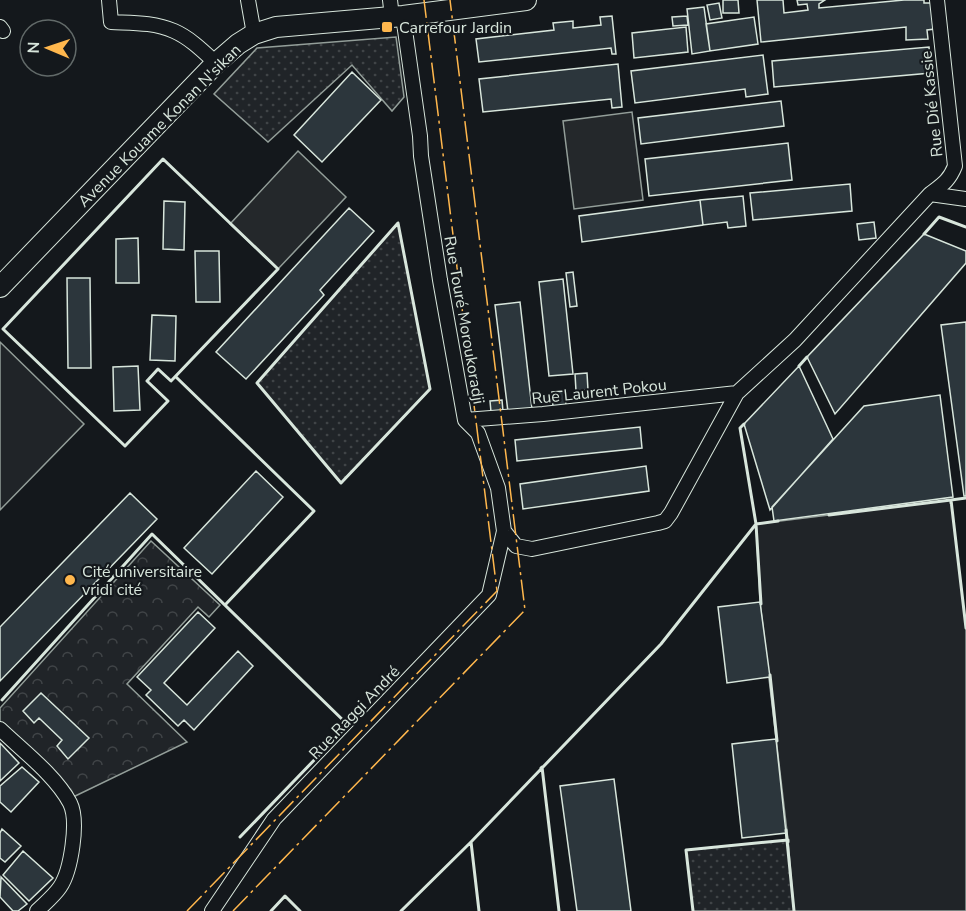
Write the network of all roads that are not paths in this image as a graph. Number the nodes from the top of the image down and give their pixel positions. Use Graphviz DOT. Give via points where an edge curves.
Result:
graph roads {
  1 [pos="109,0"];
  2 [pos="248,0"];
  3 [pos="526,0"];
  4 [pos="936,0"];
  5 [pos="479,3"];
  6 [pos="395,11"];
  7 [pos="254,34"];
  8 [pos="216,63"];
  9 [pos="930,194"];
  10 [pos="966,199"];
  11 [pos="0,287"];
  12 [pos="737,393"];
  13 [pos="465,420"];
  14 [pos="504,531"];
  15 [pos="0,729"];
  16 [pos="38,911"];
  17 [pos="212,911"];
  1 -- 8 [label="street" via="111,22 151,24 174,31"];
  2 -- 7 [label="street"];
  3 -- 5 [label="street, Avenue Kouame Konan N'sikan"];
  4 -- 9 [label="street, Rue Dié Kassie" via="955,166 945,183"];
  5 -- 6 [label="street, Avenue Kouame Konan N'sikan"];
  6 -- 7 [label="street, Avenue Kouame Konan N'sikan" via="276,27"];
  6 -- 13 [label="street, Rue Touré Moroukoradji"];
  7 -- 8 [label="street, Avenue Kouame Konan N'sikan"];
  8 -- 11 [label="street, Avenue Kouame Konan N'sikan"];
  9 -- 10 [label="street"];
  9 -- 12 [label="street" via="795,340"];
  12 -- 13 [label="street, Rue Laurent Pokou"];
  12 -- 14 [label="street" via="665,520 532,549 516,546"];
  13 -- 14 [label="street, Rue Touré Moroukoradji" via="478,433 487,453 498,489"];
  14 -- 17 [label="street, Rue Raggi André" via="489,595 274,819"];
  15 -- 16 [label="street" via="53,780 71,804 74,829 68,871"];
}
